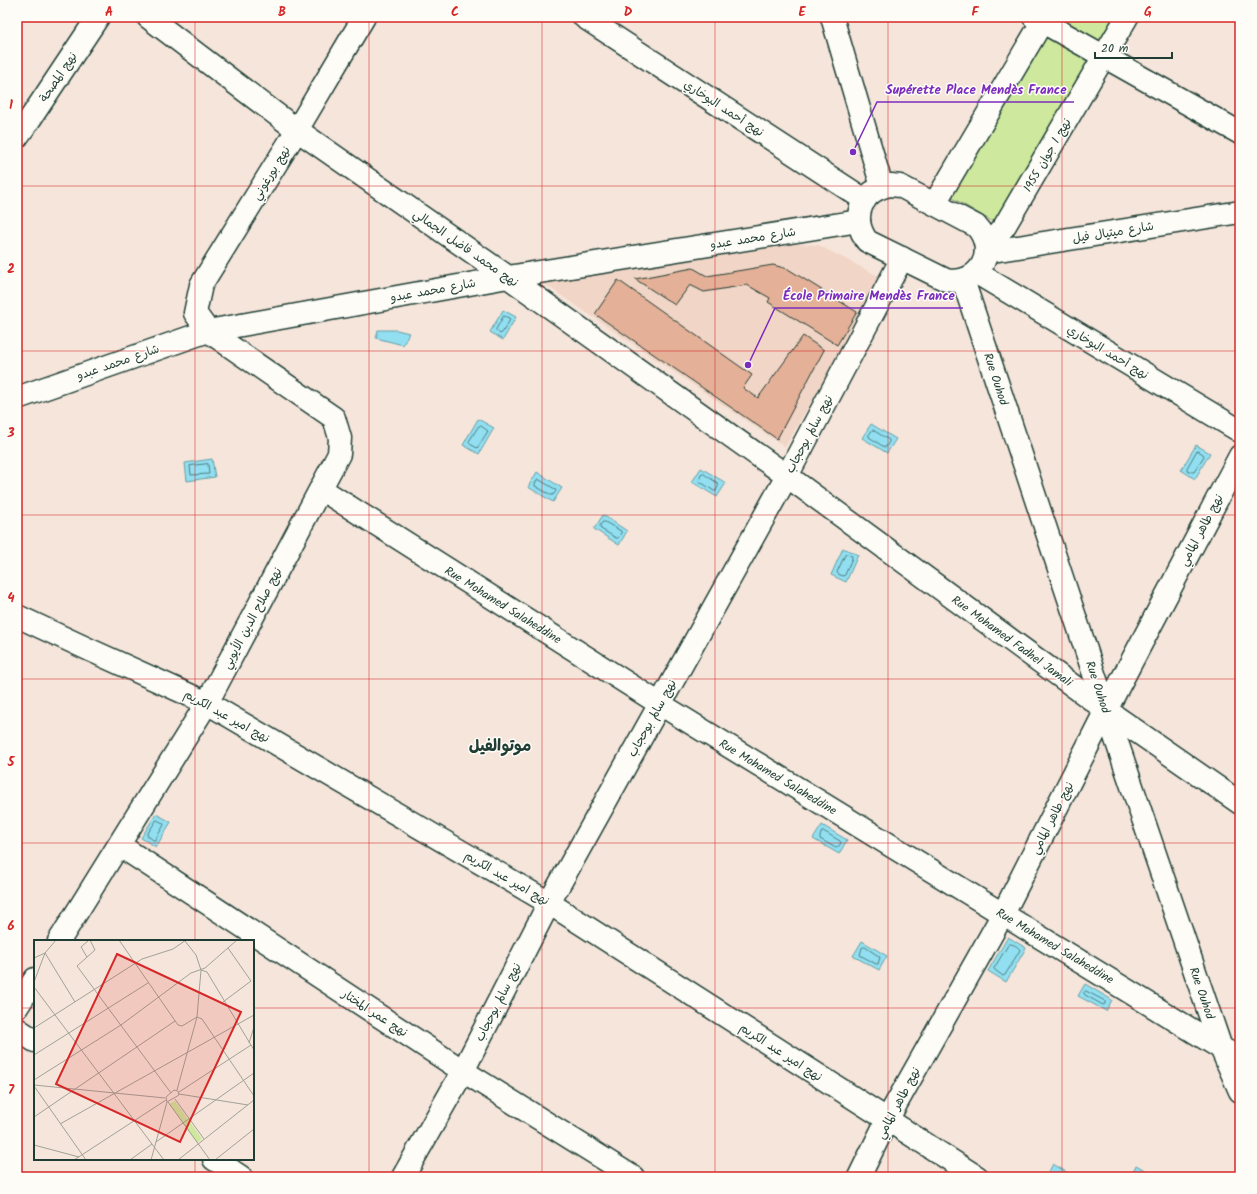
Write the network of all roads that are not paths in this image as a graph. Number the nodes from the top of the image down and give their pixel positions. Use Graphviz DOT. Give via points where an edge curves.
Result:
graph roads {
  1 [pos="98,17"];
  2 [pos="148,17"];
  3 [pos="364,17"];
  4 [pos="584,17"];
  5 [pos="832,17"];
  6 [pos="1126,17"];
  7 [pos="1040,19"];
  8 [pos="1105,56"];
  9 [pos="298,130"];
  10 [pos="1240,133"];
  11 [pos="17,137"];
  12 [pos="882,187"];
  13 [pos="865,200"];
  14 [pos="935,203"];
  15 [pos="1240,212"];
  16 [pos="859,221"];
  17 [pos="986,250"];
  18 [pos="902,258"];
  19 [pos="970,276"];
  20 [pos="508,277"];
  21 [pos="208,331"];
  22 [pos="17,398"];
  23 [pos="1240,431"];
  24 [pos="1240,456"];
  25 [pos="786,476"];
  26 [pos="320,489"];
  27 [pos="17,616"];
  28 [pos="207,703"];
  29 [pos="660,704"];
  30 [pos="1106,710"];
  31 [pos="1240,803"];
  32 [pos="120,845"];
  33 [pos="549,903"];
  34 [pos="1003,914"];
  35 [pos="60,940"];
  36 [pos="34,981"];
  37 [pos="17,1007"];
  38 [pos="17,1029"];
  39 [pos="34,1040"];
  40 [pos="1221,1048"];
  41 [pos="1240,1058"];
  42 [pos="463,1071"];
  43 [pos="1240,1090"];
  44 [pos="887,1120"];
  45 [pos="216,1160"];
  46 [pos="241,1177"];
  47 [pos="403,1177"];
  48 [pos="633,1177"];
  49 [pos="859,1177"];
  50 [pos="977,1177"];
  1 -- 11 [label="street, نهج المصحة"];
  2 -- 9 [label="street, نهج محمد فاضل الجمالي"];
  3 -- 9 [label="street, نهج بورغوني"];
  4 -- 13 [label="street, نهج أحمد البوخاري"];
  5 -- 12 [label="street"];
  6 -- 8 [label="street, نهج 1 جوان 1955"];
  7 -- 8 [label="street"];
  7 -- 14 [label="street"];
  8 -- 10 [label="street"];
  8 -- 17 [label="street, نهج 1 جوان 1955" via="1004,227"];
  9 -- 20 [label="street, نهج محمد فاضل الجمالي"];
  9 -- 21 [label="street, نهج بورغوني" via="202,286 195,313"];
  12 -- 13 [label="street" via="872,192"];
  12 -- 14 [label="street" via="900,186"];
  13 -- 16 [label="street"];
  14 -- 17 [label="street" via="976,226 983,236"];
  15 -- 17 [label="street, شارع ميتيال فيل"];
  16 -- 18 [label="street" via="867,241"];
  16 -- 20 [label="street, شارع محمد عبدو"];
  17 -- 19 [label="street" via="983,264"];
  18 -- 19 [label="street" via="946,280 954,281"];
  18 -- 25 [label="street, نهج سالم بوحجاب"];
  19 -- 23 [label="street, نهج أحمد البوخاري"];
  19 -- 30 [label="street, Rue Ouhod"];
  20 -- 21 [label="street, شارع محمد عبدو"];
  20 -- 25 [label="street, نهج محمد فاضل الجمالي"];
  21 -- 22 [label="street, شارع محمد عبدو"];
  21 -- 26 [label="street, نهج صلاح الدين الأيوبي" via="334,418 340,438 339,454"];
  24 -- 30 [label="street, نهج طاهر المامي"];
  25 -- 29 [label="street, نهج سالم بوحجاب"];
  25 -- 30 [label="street, Rue Mohamed Fadhel Jamali"];
  26 -- 28 [label="street, نهج صلاح الدين الأيوبي"];
  26 -- 29 [label="street, Rue Mohamed Salaheddine"];
  27 -- 28 [label="street, نهج امير عبد الكريم"];
  28 -- 32 [label="street, نهج صلاح الدين الأيوبي"];
  28 -- 33 [label="street, نهج امير عبد الكريم"];
  29 -- 33 [label="street, نهج سالم بوحجاب"];
  29 -- 34 [label="street, Rue Mohamed Salaheddine"];
  30 -- 31 [label="street, Rue Mohamed Fadhel Jamali"];
  30 -- 34 [label="street, نهج طاهر المامي"];
  30 -- 40 [label="street, Rue Ouhod"];
  32 -- 35 [label="street, نهج صلاح الدين الأيوبي"];
  32 -- 42 [label="street, نهج عمر المختار"];
  33 -- 42 [label="street, نهج سالم بوحجاب"];
  33 -- 44 [label="street, نهج امير عبد الكريم"];
  34 -- 40 [label="street, Rue Mohamed Salaheddine"];
  34 -- 44 [label="street, نهج طاهر المامي"];
  36 -- 37 [label="street"];
  38 -- 39 [label="street"];
  40 -- 41 [label="street, Rue Mohamed Salaheddine"];
  40 -- 43 [label="street, Rue Ouhod"];
  42 -- 47 [label="street, نهج سالم بوحجاب"];
  42 -- 48 [label="street, نهج عمر المختار"];
  44 -- 49 [label="street, نهج طاهر المامي"];
  44 -- 50 [label="street, نهج امير عبد الكريم"];
  45 -- 46 [label="street"];
}
